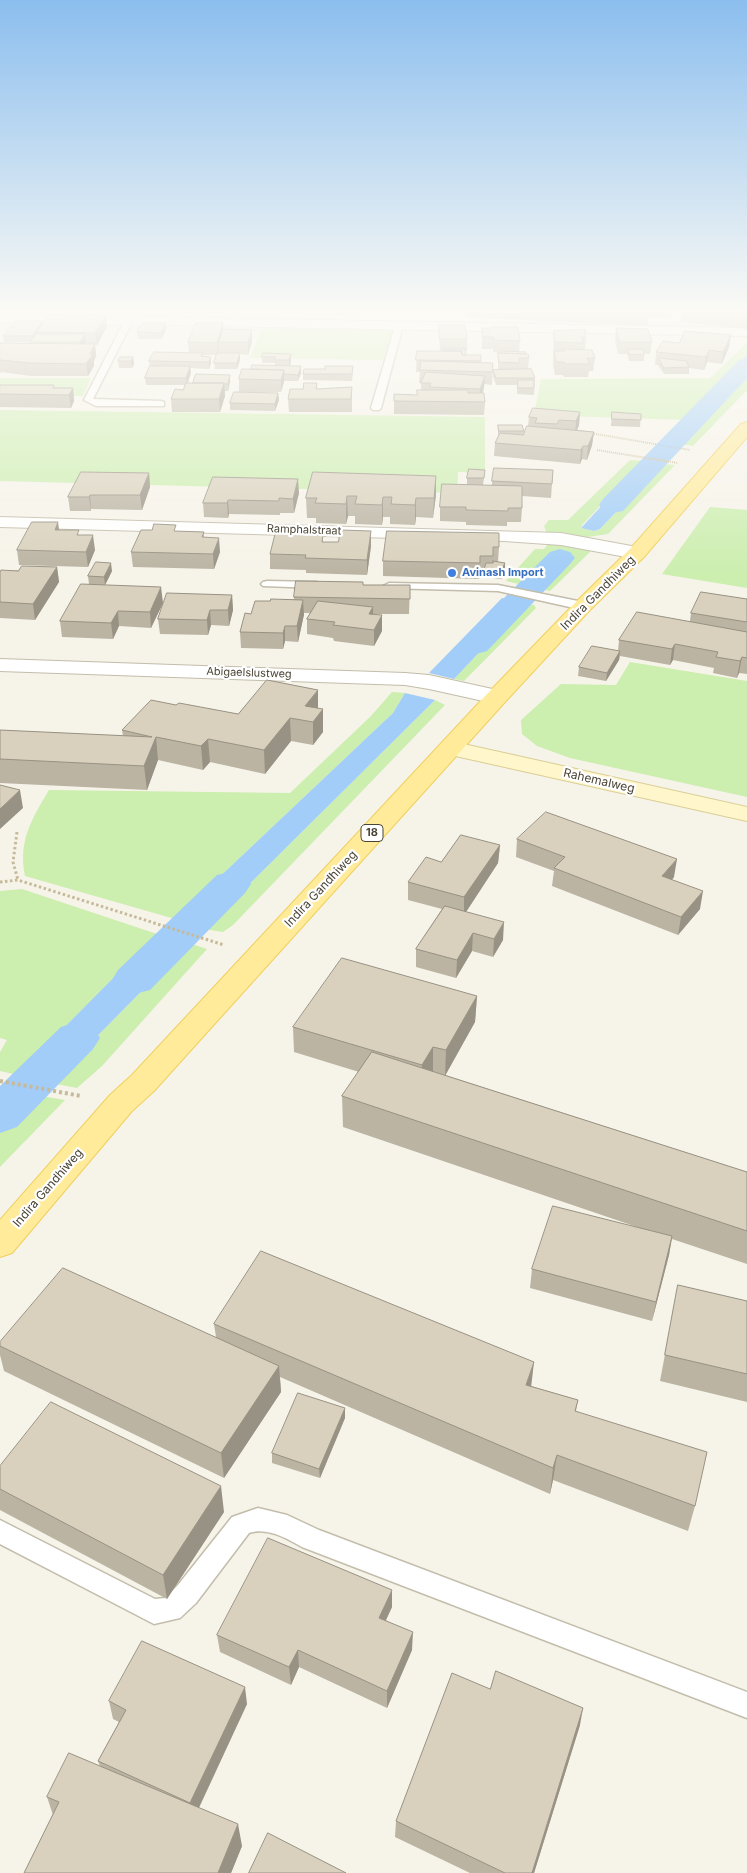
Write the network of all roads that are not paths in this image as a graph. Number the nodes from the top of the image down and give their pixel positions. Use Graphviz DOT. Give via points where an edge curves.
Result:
graph roads {
  1 [pos="89,400"];
  2 [pos="378,400"];
  3 [pos="161,404"];
  4 [pos="376,408"];
  5 [pos="747,427"];
  6 [pos="0,522"];
  7 [pos="637,553"];
  8 [pos="267,584"];
  9 [pos="325,585"];
  10 [pos="373,586"];
  11 [pos="583,606"];
  12 [pos="0,665"];
  13 [pos="497,697"];
  14 [pos="450,748"];
  15 [pos="747,814"];
  16 [pos="0,1243"];
  17 [pos="0,1531"];
  18 [pos="747,1705"];
  1 -- 3 [label="lane"];
  2 -- 4 [label="lane"];
  5 -- 7 [label="main road, Indira Gandhiweg / 18"];
  6 -- 7 [label="street, Ramphalstraat" via="504,536 561,539"];
  7 -- 11 [label="main road, Indira Gandhiweg / 18"];
  8 -- 9 [label="lane"];
  10 -- 11 [label="lane" via="498,588"];
  11 -- 13 [label="main road, Indira Gandhiweg / 18"];
  12 -- 13 [label="street, Abigaelslustweg" via="405,679"];
  13 -- 14 [label="main road, Indira Gandhiweg / 18"];
  14 -- 15 [label="street, Rahemalweg"];
  14 -- 16 [label="main road, Indira Gandhiweg / 18" via="121,1104"];
  17 -- 18 [label="lane" via="154,1612 171,1610 241,1525 258,1519 288,1526 311,1539"];
}
